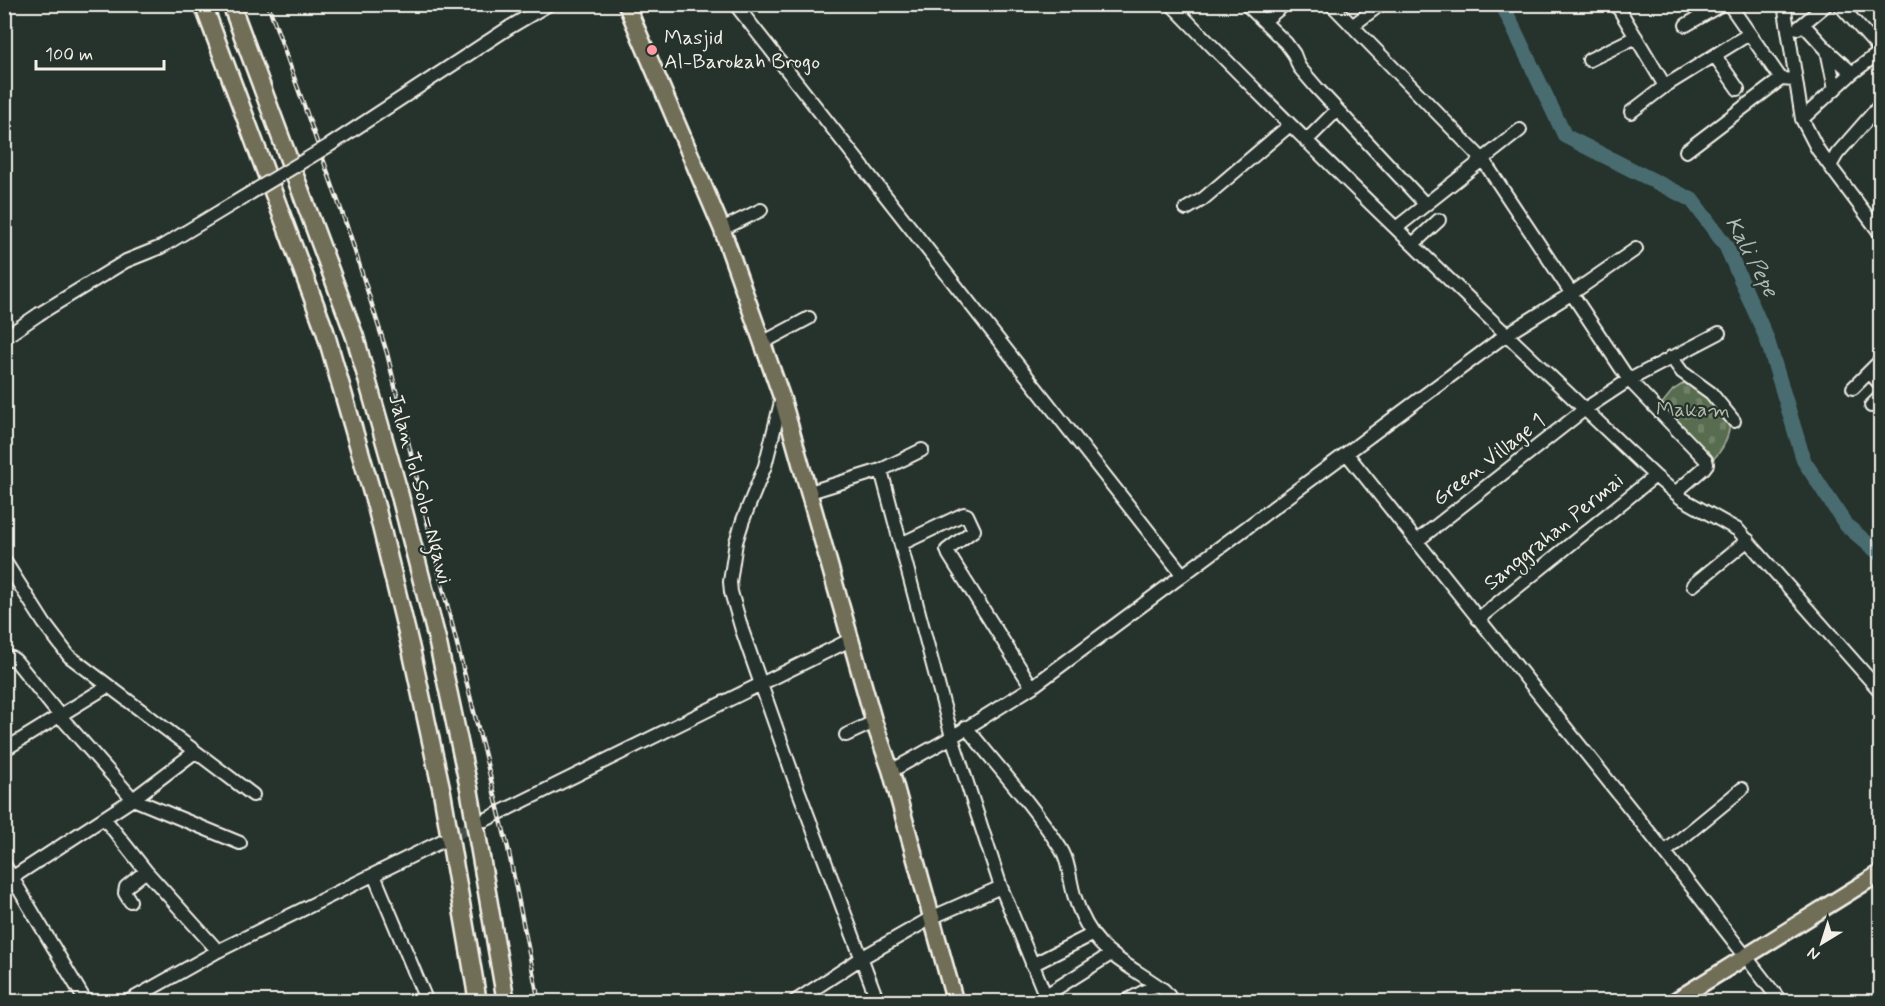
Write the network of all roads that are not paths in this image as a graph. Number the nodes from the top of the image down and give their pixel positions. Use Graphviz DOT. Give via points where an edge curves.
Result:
graph roads {
  1 [pos="203,4"];
  2 [pos="231,4"];
  3 [pos="549,4"];
  4 [pos="626,4"];
  5 [pos="735,4"];
  6 [pos="1171,4"];
  7 [pos="1246,4"];
  8 [pos="1285,4"];
  9 [pos="1331,4"];
  10 [pos="1381,4"];
  11 [pos="1616,4"];
  12 [pos="1722,4"];
  13 [pos="1729,4"];
  14 [pos="1784,4"];
  15 [pos="1827,4"];
  16 [pos="1839,4"];
  17 [pos="1264,21"];
  18 [pos="1803,24"];
  19 [pos="1686,25"];
  20 [pos="1352,26"];
  21 [pos="1749,34"];
  22 [pos="1790,34"];
  23 [pos="1636,37"];
  24 [pos="1827,50"];
  25 [pos="1881,51"];
  26 [pos="1715,56"];
  27 [pos="1589,60"];
  28 [pos="1852,73"];
  29 [pos="1781,79"];
  30 [pos="1794,80"];
  31 [pos="1665,86"];
  32 [pos="1738,89"];
  33 [pos="1835,89"];
  34 [pos="1881,105"];
  35 [pos="1337,110"];
  36 [pos="1631,112"];
  37 [pos="1802,119"];
  38 [pos="1290,125"];
  39 [pos="1520,130"];
  40 [pos="1306,141"];
  41 [pos="1686,151"];
  42 [pos="1483,160"];
  43 [pos="1830,166"];
  44 [pos="1425,204"];
  45 [pos="1186,209"];
  46 [pos="761,210"];
  47 [pos="1439,220"];
  48 [pos="1396,228"];
  49 [pos="722,229"];
  50 [pos="1881,233"];
  51 [pos="1413,244"];
  52 [pos="1636,249"];
  53 [pos="1571,294"];
  54 [pos="809,318"];
  55 [pos="1719,333"];
  56 [pos="1507,334"];
  57 [pos="4,338"];
  58 [pos="762,343"];
  59 [pos="1671,357"];
  60 [pos="1881,361"];
  61 [pos="1869,372"];
  62 [pos="1629,380"];
  63 [pos="1881,384"];
  64 [pos="1853,388"];
  65 [pos="1881,397"];
  66 [pos="782,398"];
  67 [pos="1871,406"];
  68 [pos="1585,409"];
  69 [pos="1734,422"];
  70 [pos="922,450"];
  71 [pos="1347,454"];
  72 [pos="881,470"];
  73 [pos="1655,476"];
  74 [pos="810,492"];
  75 [pos="1675,493"];
  76 [pos="1748,540"];
  77 [pos="1417,541"];
  78 [pos="901,544"];
  79 [pos="4,560"];
  80 [pos="1182,574"];
  81 [pos="1694,585"];
  82 [pos="1478,619"];
  83 [pos="852,639"];
  84 [pos="4,660"];
  85 [pos="1878,683"];
  86 [pos="762,685"];
  87 [pos="108,686"];
  88 [pos="1032,687"];
  89 [pos="60,716"];
  90 [pos="874,722"];
  91 [pos="966,727"];
  92 [pos="846,735"];
  93 [pos="951,737"];
  94 [pos="4,750"];
  95 [pos="195,752"];
  96 [pos="891,771"];
  97 [pos="1742,789"];
  98 [pos="253,795"];
  99 [pos="133,798"];
  100 [pos="104,818"];
  101 [pos="485,820"];
  102 [pos="441,841"];
  103 [pos="240,843"];
  104 [pos="1665,852"];
  105 [pos="4,864"];
  106 [pos="146,871"];
  107 [pos="1881,873"];
  108 [pos="374,875"];
  109 [pos="9,880"];
  110 [pos="1001,887"];
  111 [pos="130,901"];
  112 [pos="933,916"];
  113 [pos="1091,935"];
  114 [pos="218,951"];
  115 [pos="1111,954"];
  116 [pos="862,957"];
  117 [pos="1746,957"];
  118 [pos="1032,965"];
  119 [pos="1156,985"];
  120 [pos="806,997"];
  121 [pos="1047,998"];
  122 [pos="86,1002"];
  123 [pos="127,1002"];
  124 [pos="427,1002"];
  125 [pos="477,1002"];
  126 [pos="506,1002"];
  127 [pos="794,1002"];
  128 [pos="878,1002"];
  129 [pos="955,1002"];
  130 [pos="1124,1002"];
  131 [pos="1169,1002"];
  132 [pos="1673,1002"];
  133 [pos="1781,1002"];
  1 -- 125 [label="highway" via="325,331 377,510 437,770"];
  2 -- 126 [label="highway, Jalan Tol Solo–Ngawi" via="355,337 399,492 437,639 466,776"];
  3 -- 57 [label="street, bridge" via="330,145 161,247 126,261"];
  4 -- 49 [label="main road"];
  5 -- 80 [label="street"];
  6 -- 38 [label="street"];
  7 -- 17 [label="street"];
  8 -- 17 [label="street"];
  9 -- 20 [label="street"];
  10 -- 20 [label="street"];
  11 -- 23 [label="street"];
  12 -- 19 [label="street"];
  13 -- 21 [label="street"];
  14 -- 22 [label="street"];
  15 -- 18 [label="street"];
  16 -- 25 [label="street"];
  17 -- 35 [label="street" via="1292,50 1299,68"];
  18 -- 22 [label="street"];
  18 -- 24 [label="street"];
  20 -- 42 [label="street"];
  21 -- 26 [label="street"];
  21 -- 29 [label="street"];
  22 -- 30 [label="street"];
  23 -- 27 [label="street"];
  23 -- 31 [label="street"];
  24 -- 28 [label="street"];
  24 -- 33 [label="street"];
  25 -- 28 [label="street"];
  26 -- 31 [label="street"];
  26 -- 32 [label="street"];
  28 -- 33 [label="street"];
  29 -- 30 [label="street"];
  29 -- 41 [label="street"];
  30 -- 37 [label="street"];
  31 -- 36 [label="street"];
  33 -- 37 [label="street"];
  34 -- 43 [label="street"];
  35 -- 40 [label="street"];
  35 -- 44 [label="street"];
  37 -- 43 [label="street" via="1808,135"];
  38 -- 40 [label="street"];
  38 -- 45 [label="street"];
  39 -- 42 [label="street"];
  40 -- 48 [label="street"];
  42 -- 44 [label="street"];
  42 -- 53 [label="street"];
  43 -- 50 [label="street"];
  44 -- 48 [label="street"];
  46 -- 49 [label="street"];
  47 -- 51 [label="street"];
  48 -- 51 [label="street"];
  49 -- 58 [label="main road"];
  51 -- 56 [label="street"];
  52 -- 53 [label="street"];
  53 -- 56 [label="street"];
  53 -- 62 [label="street"];
  54 -- 58 [label="street"];
  55 -- 59 [label="street, Green Village 1"];
  56 -- 68 [label="street"];
  56 -- 71 [label="street"];
  58 -- 66 [label="main road"];
  59 -- 62 [label="street, Green Village 1"];
  59 -- 69 [label="street" via="1682,372 1711,393"];
  60 -- 61 [label="street"];
  61 -- 63 [label="street"];
  61 -- 64 [label="street"];
  62 -- 68 [label="street, Green Village 1"];
  62 -- 75 [label="street" via="1706,460 1704,468"];
  65 -- 67 [label="street"];
  66 -- 74 [label="main road"];
  66 -- 86 [label="street" via="765,466 736,542 730,582"];
  68 -- 73 [label="street"];
  68 -- 77 [label="street, Green Village 1"];
  70 -- 72 [label="street"];
  71 -- 77 [label="street"];
  71 -- 80 [label="street"];
  72 -- 74 [label="street"];
  72 -- 78 [label="street"];
  73 -- 75 [label="street"];
  73 -- 82 [label="street, Sanggrahan Permai"];
  74 -- 83 [label="main road"];
  75 -- 76 [label="street"];
  76 -- 81 [label="street"];
  76 -- 85 [label="street"];
  77 -- 82 [label="street"];
  78 -- 88 [label="street" via="967,515 974,530 947,550"];
  78 -- 93 [label="street"];
  79 -- 87 [label="street" via="69,656"];
  80 -- 88 [label="street"];
  82 -- 104 [label="street"];
  83 -- 86 [label="street"];
  83 -- 90 [label="main road"];
  84 -- 89 [label="street" via="16,661"];
  86 -- 101 [label="street"];
  86 -- 116 [label="street"];
  87 -- 89 [label="street"];
  87 -- 95 [label="street"];
  88 -- 91 [label="street"];
  89 -- 94 [label="street"];
  89 -- 99 [label="street"];
  90 -- 92 [label="street"];
  90 -- 96 [label="main road"];
  91 -- 93 [label="street"];
  91 -- 113 [label="street" via="1059,844"];
  93 -- 96 [label="street"];
  93 -- 110 [label="street"];
  95 -- 98 [label="street"];
  95 -- 99 [label="street"];
  96 -- 112 [label="main road"];
  97 -- 104 [label="street"];
  99 -- 100 [label="street"];
  99 -- 103 [label="street"];
  100 -- 106 [label="street"];
  100 -- 109 [label="street"];
  102 -- 108 [label="street"];
  104 -- 117 [label="street"];
  105 -- 109 [label="street"];
  106 -- 111 [label="street" via="126,887"];
  106 -- 114 [label="street"];
  107 -- 117 [label="main road"];
  108 -- 114 [label="street"];
  108 -- 124 [label="street"];
  109 -- 122 [label="street"];
  110 -- 112 [label="street"];
  110 -- 118 [label="street"];
  112 -- 116 [label="street"];
  112 -- 129 [label="main road"];
  113 -- 115 [label="street"];
  113 -- 118 [label="street"];
  114 -- 123 [label="street"];
  115 -- 119 [label="street"];
  115 -- 121 [label="street"];
  116 -- 120 [label="street"];
  116 -- 128 [label="street"];
  117 -- 132 [label="main road"];
  117 -- 133 [label="street"];
  118 -- 121 [label="street"];
  119 -- 130 [label="street"];
  119 -- 131 [label="street" via="1167,993"];
  120 -- 127 [label="street"];
}
